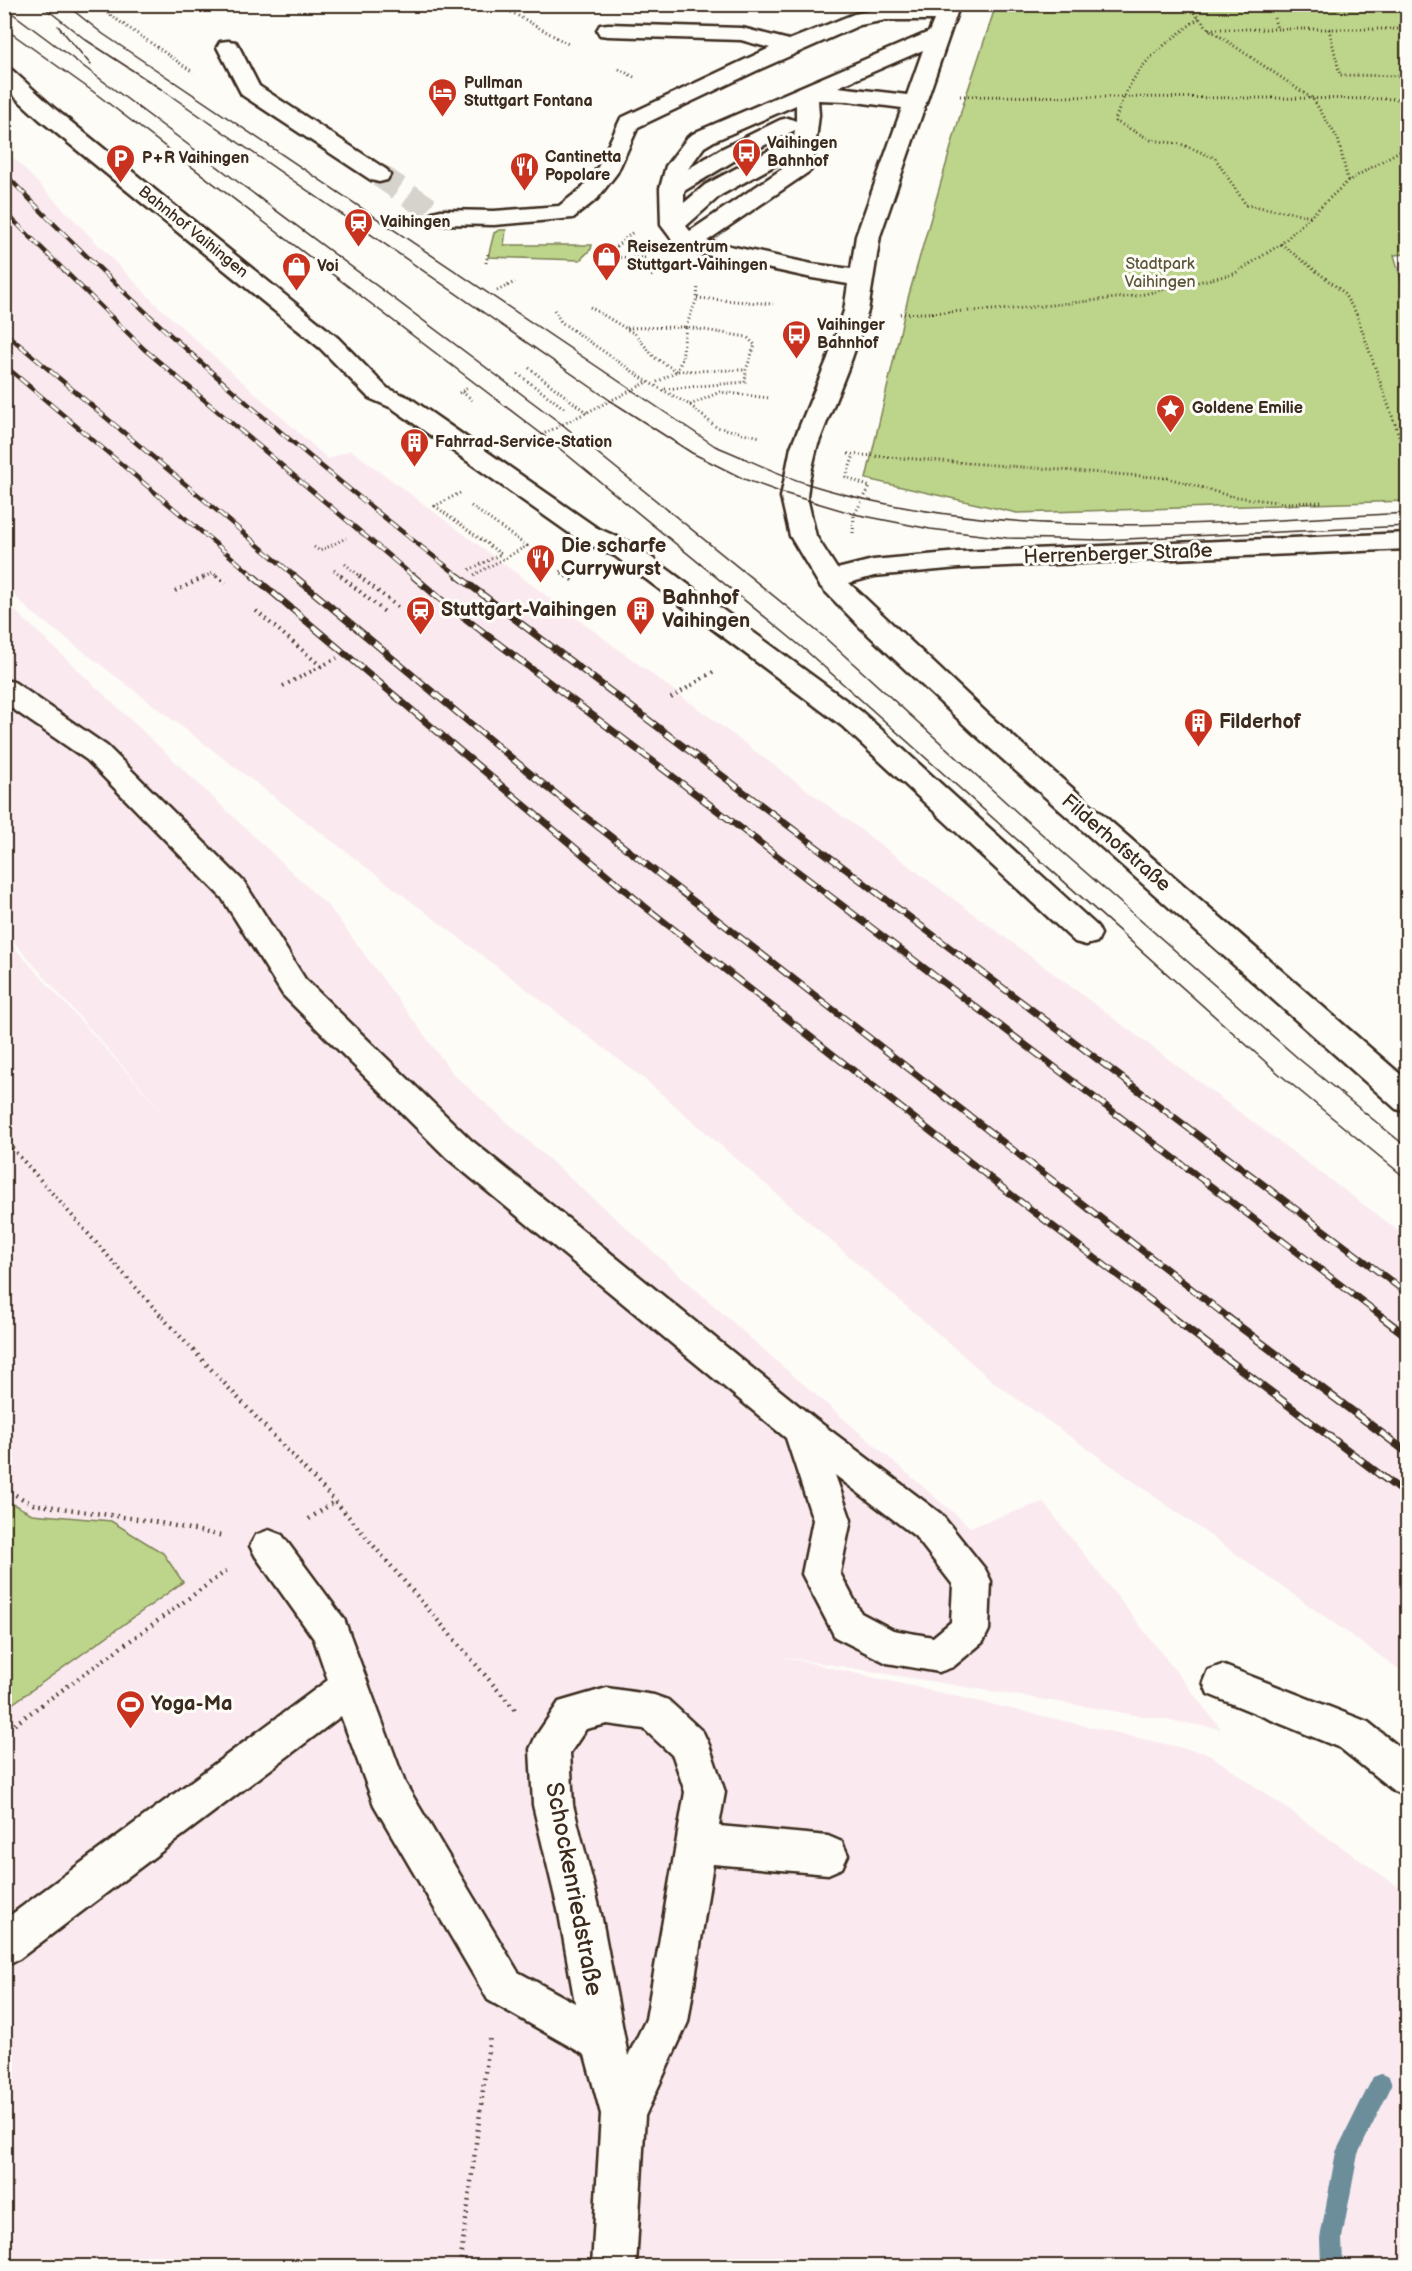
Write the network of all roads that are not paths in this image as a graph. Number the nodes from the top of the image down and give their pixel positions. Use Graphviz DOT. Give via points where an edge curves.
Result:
graph roads {
  1 [pos="948,9"];
  2 [pos="608,30"];
  3 [pos="938,36"];
  4 [pos="228,47"];
  5 [pos="789,47"];
  6 [pos="4,75"];
  7 [pos="914,103"];
  8 [pos="807,104"];
  9 [pos="379,175"];
  10 [pos="441,217"];
  11 [pos="680,234"];
  12 [pos="860,278"];
  13 [pos="1407,541"];
  14 [pos="830,580"];
  15 [pos="4,689"];
  16 [pos="1086,934"];
  17 [pos="1407,1100"];
  18 [pos="801,1429"];
  19 [pos="269,1546"];
  20 [pos="1222,1682"];
  21 [pos="350,1687"];
  22 [pos="1407,1778"];
  23 [pos="696,1843"];
  24 [pos="828,1855"];
  25 [pos="4,1945"];
  26 [pos="603,2042"];
  27 [pos="623,2114"];
  28 [pos="614,2266"];
  1 -- 3 [label="street, Filderhofstraße"];
  1 -- 5 [label="street" via="854,20"];
  2 -- 5 [label="street" via="742,34"];
  3 -- 7 [label="street, Filderhofstraße"];
  3 -- 8 [label="street"];
  4 -- 9 [label="street" via="250,90"];
  5 -- 10 [label="street" via="628,123 609,168 589,194 565,213"];
  6 -- 16 [label="street, Bahnhof Vaihingen" via="329,343 378,393 439,428 588,534 624,550 852,719"];
  7 -- 8 [label="street" via="848,93"];
  7 -- 12 [label="street, Filderhofstraße" via="868,236"];
  8 -- 11 [label="street" via="802,166"];
  8 -- 11 [label="street" via="672,188"];
  11 -- 12 [label="street" via="812,271"];
  12 -- 14 [label="street, Filderhofstraße" via="856,311 804,447 794,497 803,536"];
  13 -- 14 [label="street, Herrenberger Straße" via="959,561 873,568"];
  14 -- 17 [label="street, Filderhofstraße" via="982,725"];
  15 -- 18 [label="street" via="97,753 233,890 294,987 459,1149"];
  18 -- 18 [label="street" via="832,1520 821,1574 848,1625 886,1646 939,1655 970,1630 972,1581 928,1525"];
  19 -- 21 [label="street" via="330,1631"];
  20 -- 22 [label="street" via="1354,1735"];
  21 -- 25 [label="street"];
  21 -- 26 [label="street" via="388,1792 503,1986"];
  23 -- 24 [label="street"];
  23 -- 26 [label="street, Schockenriedstraße" via="705,1792 689,1745 654,1713 608,1706 573,1715 550,1749 553,1805 580,1914"];
  23 -- 27 [label="street, Schockenriedstraße" via="667,2022"];
  26 -- 27 [label="street, Schockenriedstraße"];
  27 -- 28 [label="street, Schockenriedstraße"];
}
